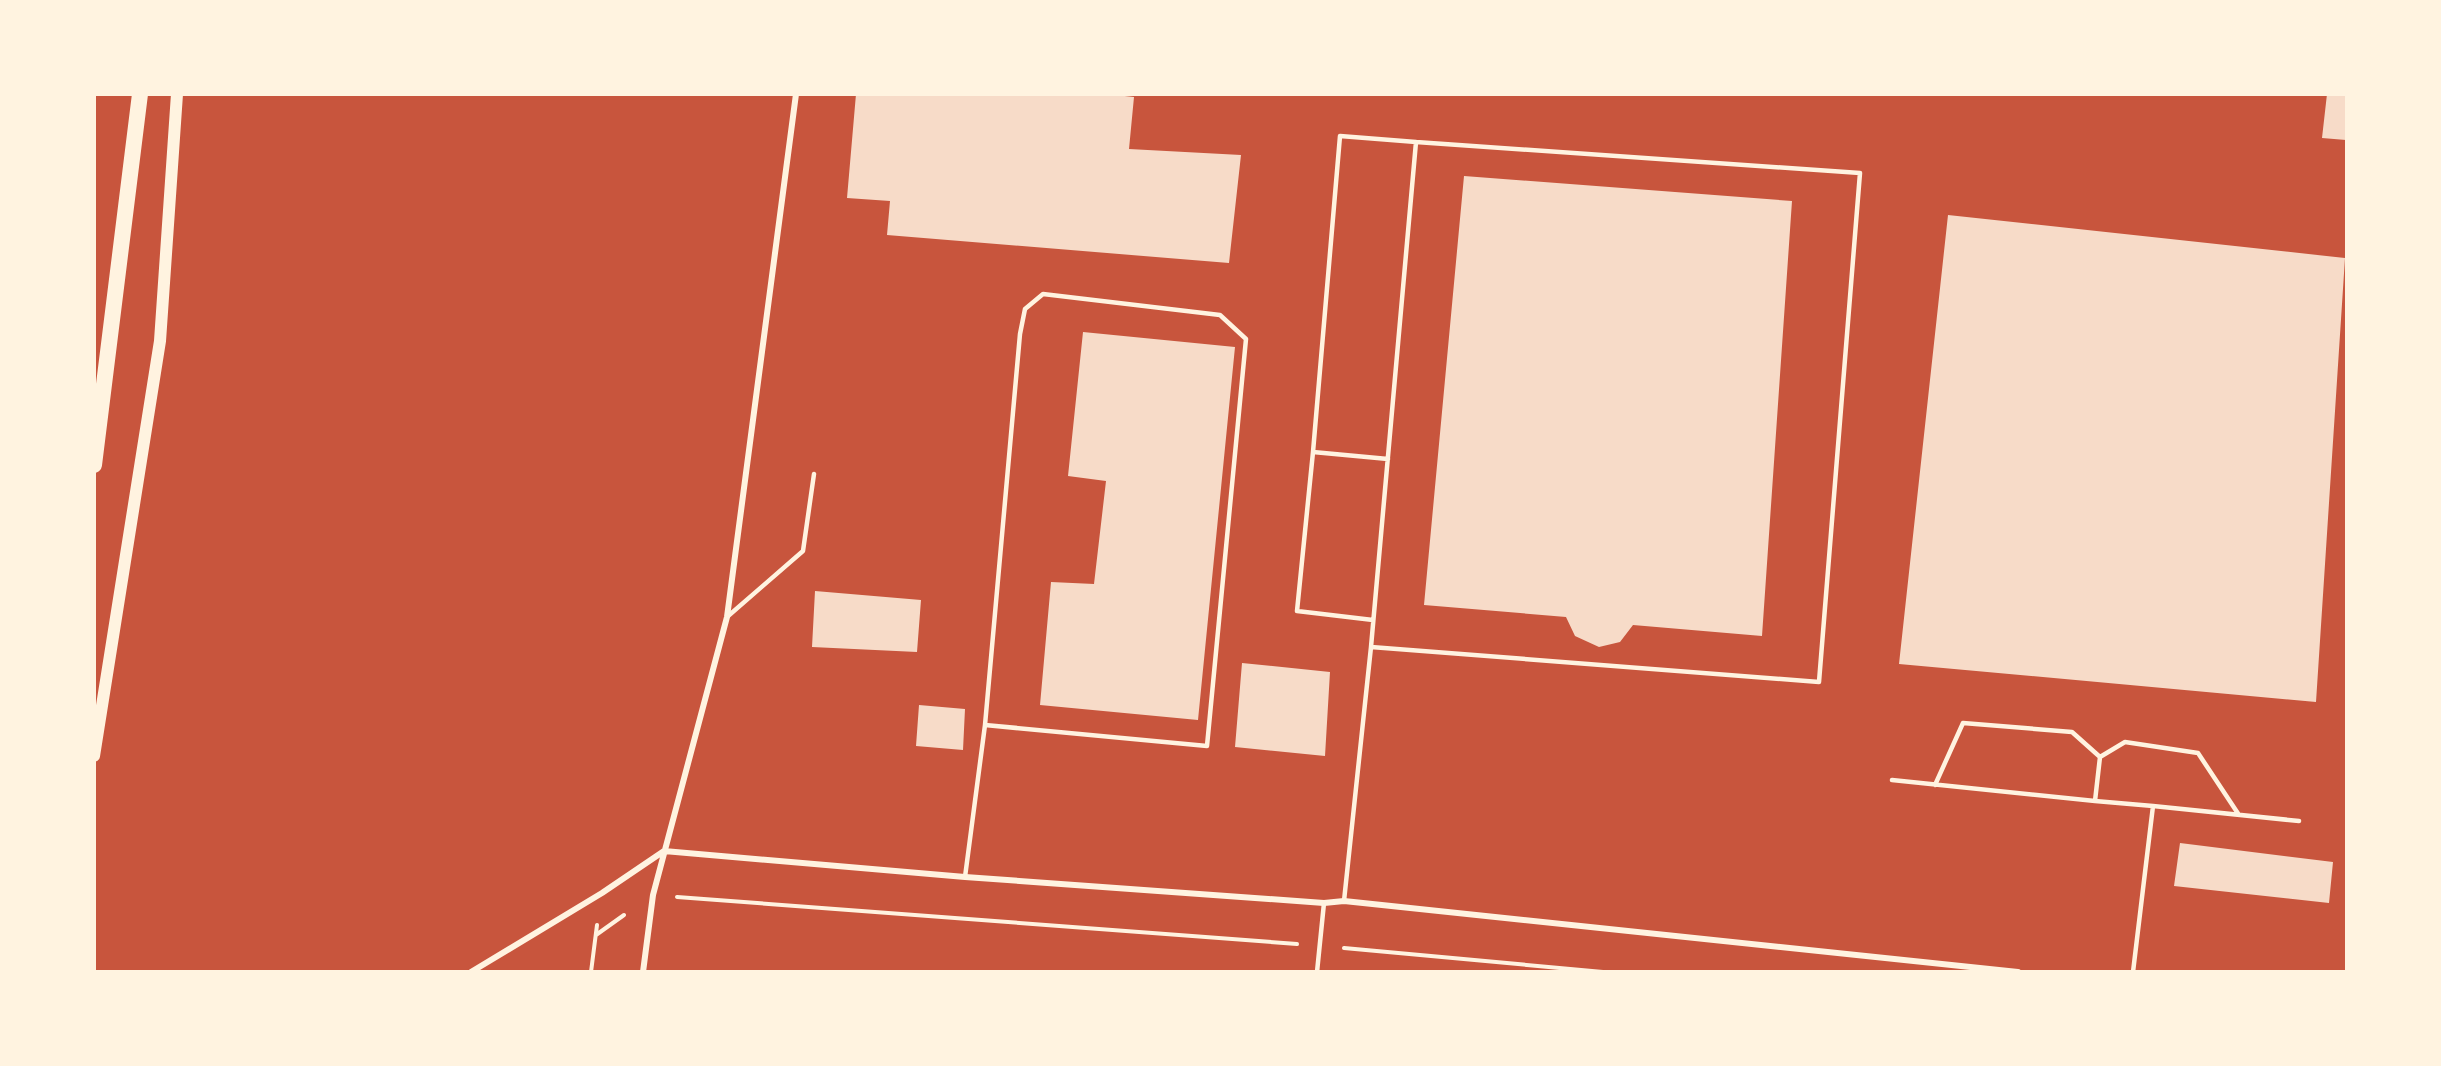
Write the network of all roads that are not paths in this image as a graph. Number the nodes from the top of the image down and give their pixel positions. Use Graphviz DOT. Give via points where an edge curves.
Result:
graph roads {
  1 [pos="140,94"];
  2 [pos="177,94"];
  3 [pos="796,94"];
  4 [pos="1416,142"];
  5 [pos="1313,452"];
  6 [pos="1388,459"];
  7 [pos="94,465"];
  8 [pos="814,474"];
  9 [pos="727,617"];
  10 [pos="1373,620"];
  11 [pos="1371,647"];
  12 [pos="985,725"];
  13 [pos="94,756"];
  14 [pos="2100,757"];
  15 [pos="1892,780"];
  16 [pos="1935,785"];
  17 [pos="2095,801"];
  18 [pos="2153,806"];
  19 [pos="2240,815"];
  20 [pos="2299,821"];
  21 [pos="664,851"];
  22 [pos="965,877"];
  23 [pos="1344,901"];
  24 [pos="1324,903"];
  25 [pos="471,972"];
  26 [pos="643,972"];
  27 [pos="1317,972"];
  28 [pos="2018,972"];
  29 [pos="2133,972"];
  1 -- 7 [label="highway"];
  2 -- 13 [label="main road" via="160,341"];
  3 -- 9 [label="street"];
  4 -- 5 [label="lane" via="1340,136"];
  4 -- 6 [label="lane"];
  4 -- 11 [label="lane" via="1860,173 1819,682"];
  5 -- 6 [label="lane"];
  5 -- 10 [label="lane" via="1297,611"];
  6 -- 10 [label="lane"];
  8 -- 9 [label="lane" via="803,551"];
  9 -- 21 [label="street"];
  10 -- 11 [label="lane"];
  11 -- 23 [label="lane"];
  12 -- 12 [label="lane" via="1025,309 1043,294 1220,315 1246,339 1207,746"];
  12 -- 22 [label="lane"];
  14 -- 16 [label="lane" via="2072,732 1963,723"];
  14 -- 17 [label="lane"];
  14 -- 19 [label="lane" via="2125,742 2198,753"];
  15 -- 16 [label="lane"];
  16 -- 17 [label="lane"];
  17 -- 18 [label="lane"];
  18 -- 19 [label="lane"];
  18 -- 29 [label="lane"];
  19 -- 20 [label="lane"];
  21 -- 22 [label="street"];
  21 -- 25 [label="street"];
  21 -- 26 [label="street" via="653,895"];
  22 -- 24 [label="street"];
  23 -- 24 [label="street"];
  23 -- 28 [label="street"];
  24 -- 27 [label="lane"];
}
